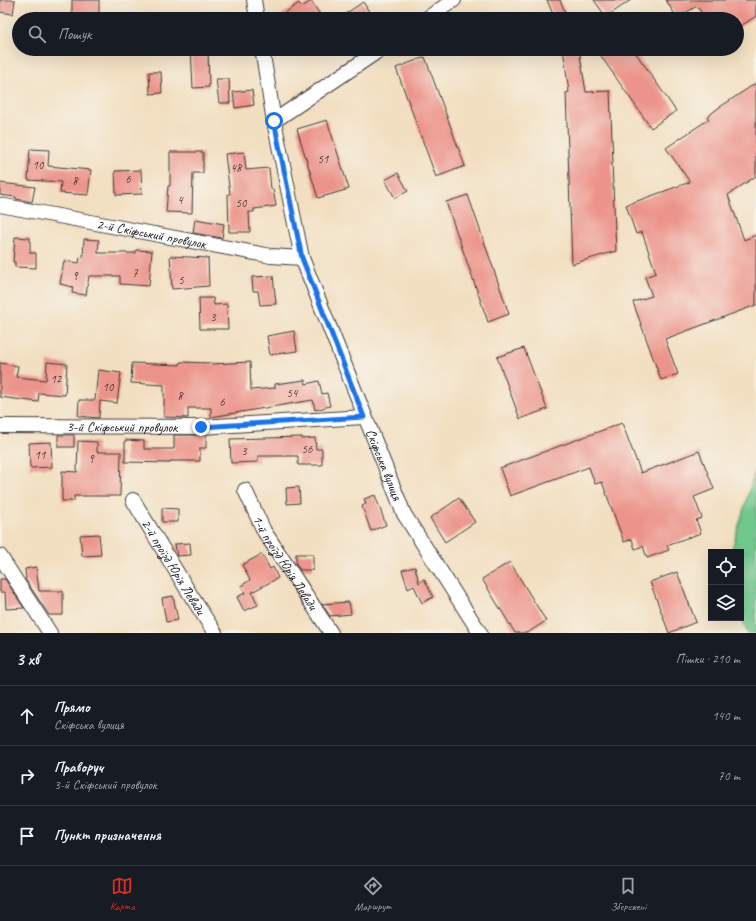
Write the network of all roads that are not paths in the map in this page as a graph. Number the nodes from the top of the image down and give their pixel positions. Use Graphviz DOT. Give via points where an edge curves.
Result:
graph roads {
  1 [pos="254,0"];
  2 [pos="454,0"];
  3 [pos="256,12"];
  4 [pos="436,12"];
  5 [pos="263,56"];
  6 [pos="371,56"];
  7 [pos="274,121"];
  8 [pos="0,205"];
  9 [pos="302,258"];
  10 [pos="364,417"];
  11 [pos="0,426"];
  12 [pos="245,490"];
  13 [pos="133,500"];
  14 [pos="0,556"];
  15 [pos="50,633"];
  16 [pos="215,633"];
  17 [pos="331,633"];
  18 [pos="480,633"];
  1 -- 3 [label="street"];
  2 -- 4 [label="street"];
  5 -- 7 [label="street, Скіфська вулиця"];
  6 -- 7 [label="street"];
  7 -- 9 [label="street, Скіфська вулиця"];
  8 -- 9 [label="street, 2-й Скіфський провулок" via="271,256"];
  9 -- 10 [label="street, Скіфська вулиця"];
  10 -- 11 [label="street, 3-й Скіфський провулок" via="201,427"];
  10 -- 18 [label="street, Скіфська вулиця" via="404,514"];
  12 -- 17 [label="street, 1-й проїзд Юрія Левади" via="264,531"];
  13 -- 16 [label="street, 2-й проїзд Юрія Левади"];
  14 -- 15 [label="street"];
}
